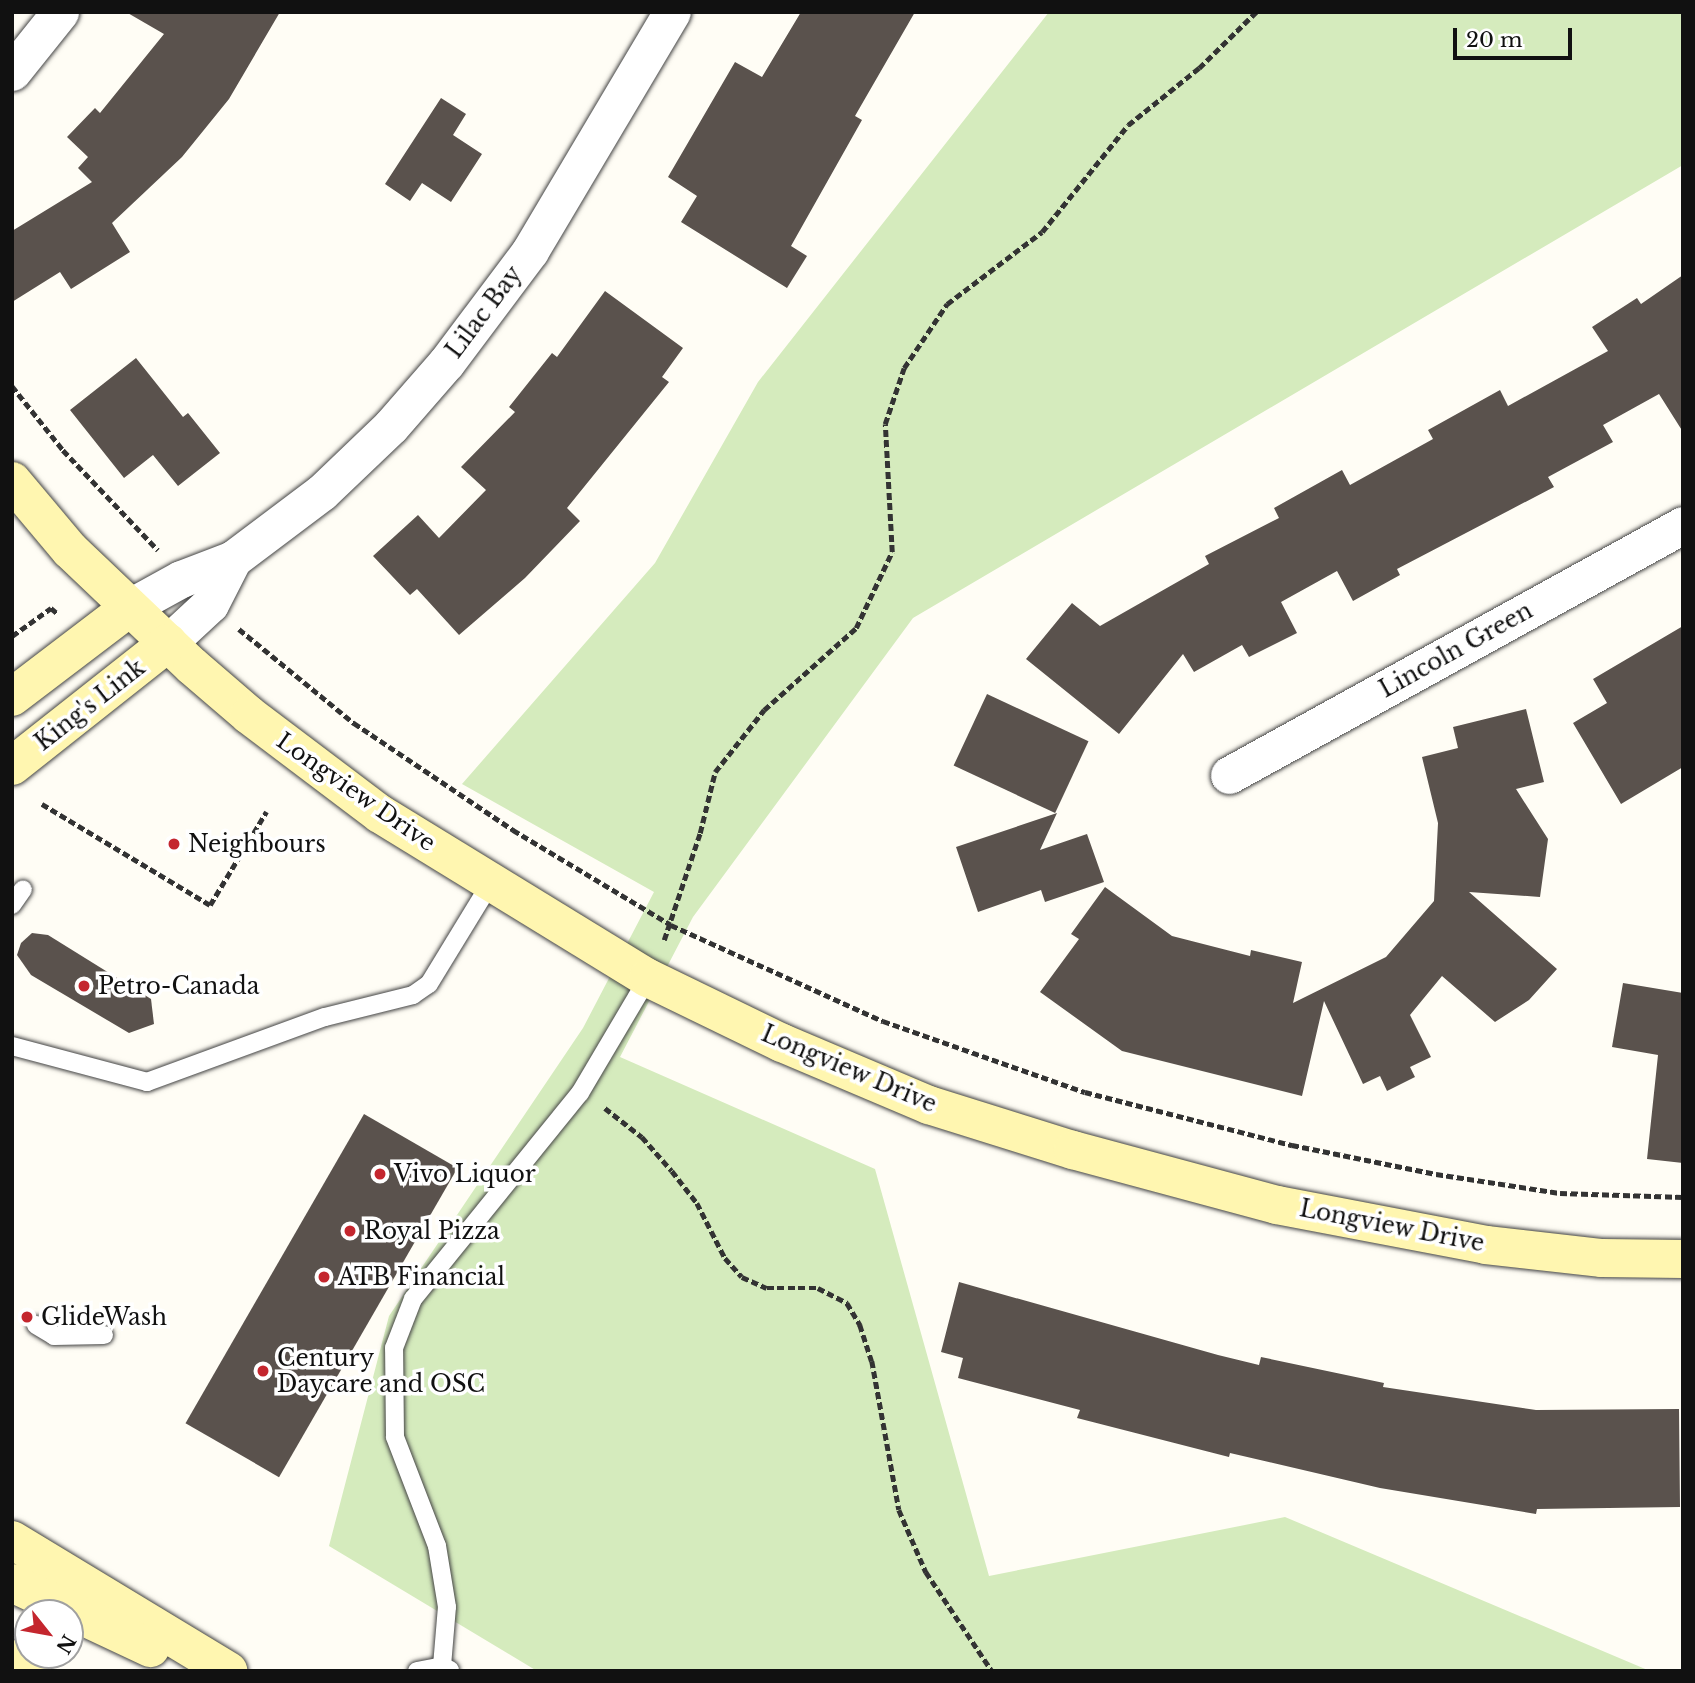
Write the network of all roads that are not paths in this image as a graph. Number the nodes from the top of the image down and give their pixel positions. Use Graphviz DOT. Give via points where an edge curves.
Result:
graph roads {
  1 [pos="60,12"];
  2 [pos="672,12"];
  3 [pos="12,72"];
  4 [pos="12,481"];
  5 [pos="1683,525"];
  6 [pos="233,559"];
  7 [pos="130,607"];
  8 [pos="168,643"];
  9 [pos="12,697"];
  10 [pos="12,766"];
  11 [pos="1229,775"];
  12 [pos="490,884"];
  13 [pos="23,889"];
  14 [pos="12,905"];
  15 [pos="648,978"];
  16 [pos="12,1046"];
  17 [pos="1683,1259"];
  18 [pos="36,1325"];
  19 [pos="104,1335"];
  20 [pos="12,1540"];
  21 [pos="12,1583"];
  22 [pos="12,1659"];
  23 [pos="447,1668"];
  24 [pos="32,1671"];
  25 [pos="200,1671"];
  26 [pos="228,1671"];
  27 [pos="417,1671"];
  1 -- 3 [label="street"];
  2 -- 6 [label="street, Lilac Bay" via="530,251 446,363 391,426 322,492"];
  4 -- 7 [label="street, Longview Drive" via="69,550"];
  5 -- 11 [label="street, Lincoln Green"];
  6 -- 7 [label="street, Lilac Bay" via="181,579"];
  6 -- 8 [label="street, Lilac Bay" via="210,604"];
  7 -- 8 [label="street, Longview Drive"];
  7 -- 9 [label="street"];
  8 -- 10 [label="street, King's Link"];
  8 -- 12 [label="street, Longview Drive" via="249,715 317,767"];
  12 -- 15 [label="street, Longview Drive"];
  12 -- 16 [label="lane" via="429,984 413,995 325,1017 147,1082"];
  13 -- 14 [label="lane"];
  15 -- 17 [label="street, Longview Drive" via="782,1043 929,1105 1166,1176 1277,1205 1486,1245 1602,1258"];
  15 -- 23 [label="lane" via="580,1093 413,1300 394,1348 395,1437 437,1546 447,1607"];
  18 -- 19 [label="lane" via="54,1336"];
  20 -- 26 [label="street"];
  21 -- 25 [label="street"];
  22 -- 24 [label="street"];
  23 -- 27 [label="lane"];
}
